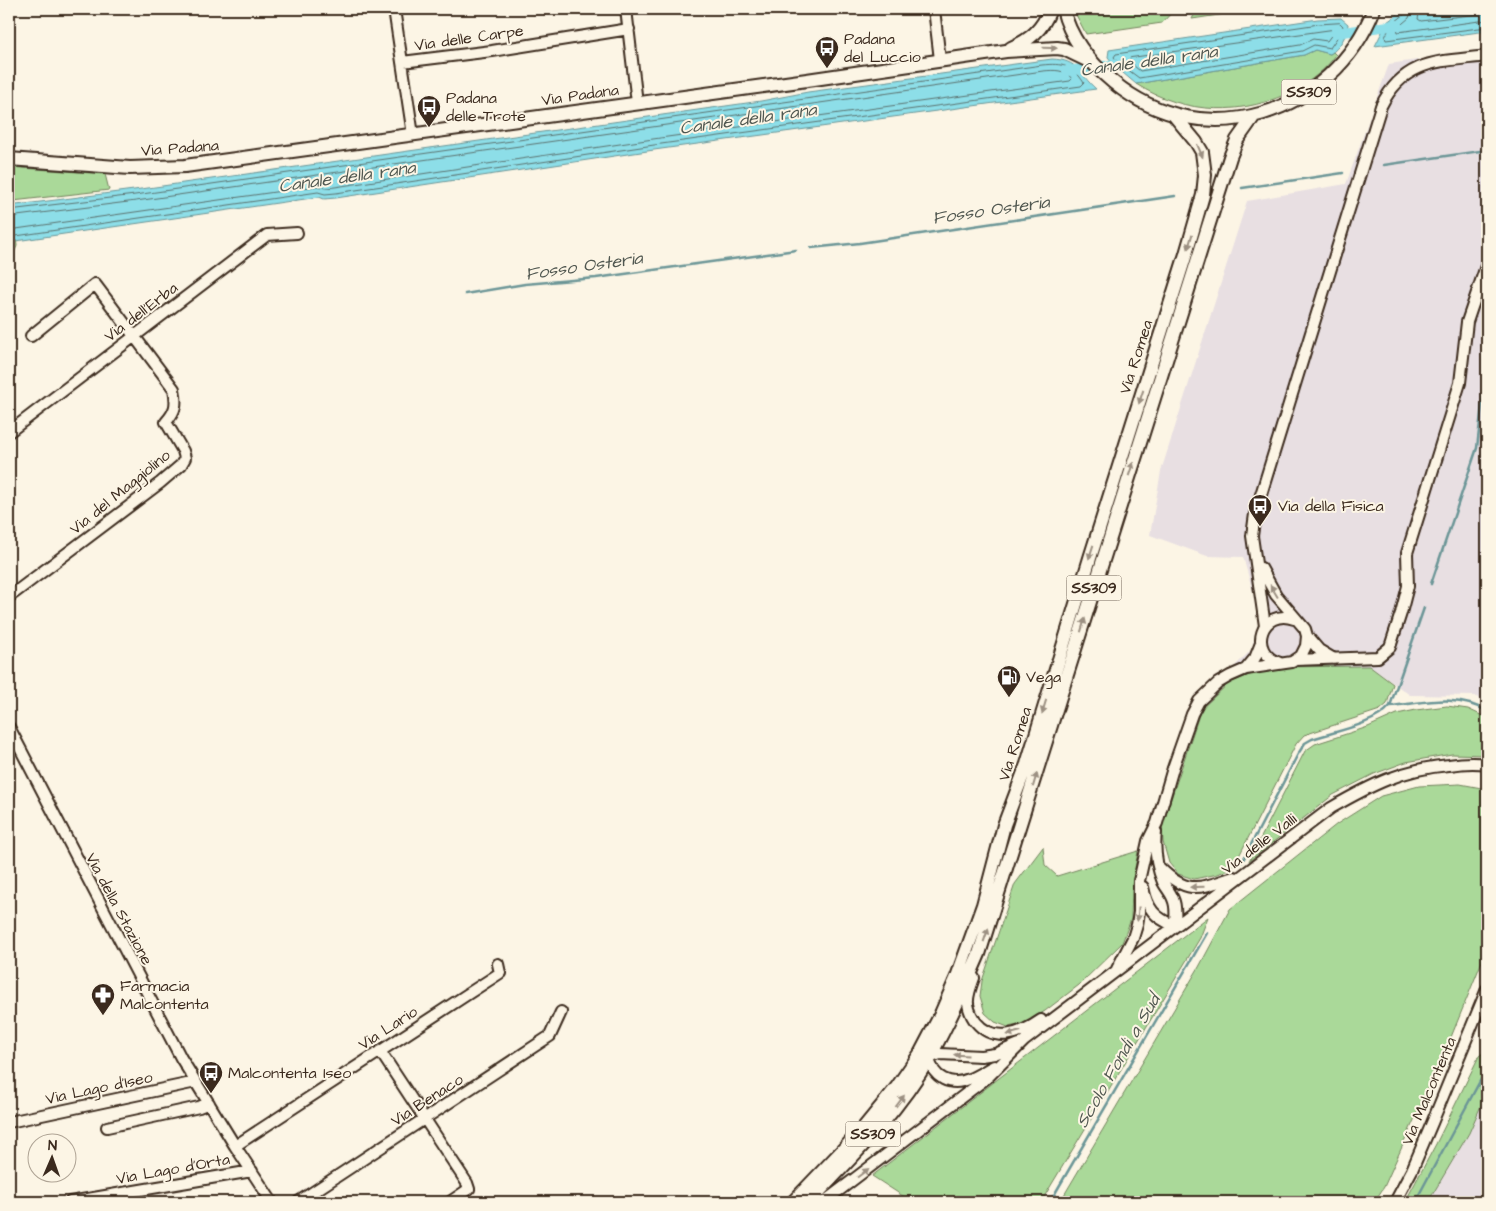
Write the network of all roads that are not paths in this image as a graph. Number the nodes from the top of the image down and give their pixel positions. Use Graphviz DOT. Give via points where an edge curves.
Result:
graph roads {
  1 [pos="394,9"];
  2 [pos="626,9"];
  3 [pos="934,9"];
  4 [pos="1050,9"];
  5 [pos="1063,9"];
  6 [pos="1384,9"];
  7 [pos="1372,15"];
  8 [pos="629,30"];
  9 [pos="1006,51"];
  10 [pos="1487,56"];
  11 [pos="940,60"];
  12 [pos="402,62"];
  13 [pos="1092,62"];
  14 [pos="637,103"];
  15 [pos="1173,114"];
  16 [pos="1254,116"];
  17 [pos="413,135"];
  18 [pos="9,159"];
  19 [pos="298,233"];
  20 [pos="1487,263"];
  21 [pos="31,336"];
  22 [pos="134,336"];
  23 [pos="9,432"];
  24 [pos="1256,561"];
  25 [pos="9,598"];
  26 [pos="1294,619"];
  27 [pos="1265,626"];
  28 [pos="1307,636"];
  29 [pos="1261,644"];
  30 [pos="1295,660"];
  31 [pos="1335,660"];
  32 [pos="1281,663"];
  33 [pos="1246,669"];
  34 [pos="9,727"];
  35 [pos="1487,764"];
  36 [pos="1157,822"];
  37 [pos="1156,865"];
  38 [pos="1142,866"];
  39 [pos="1243,875"];
  40 [pos="1175,926"];
  41 [pos="979,954"];
  42 [pos="498,964"];
  43 [pos="1115,972"];
  44 [pos="1487,989"];
  45 [pos="1073,1004"];
  46 [pos="562,1012"];
  47 [pos="1024,1041"];
  48 [pos="380,1051"];
  49 [pos="924,1056"];
  50 [pos="1003,1062"];
  51 [pos="196,1082"];
  52 [pos="209,1102"];
  53 [pos="425,1119"];
  54 [pos="9,1122"];
  55 [pos="108,1127"];
  56 [pos="235,1146"];
  57 [pos="252,1171"];
  58 [pos="70,1202"];
  59 [pos="272,1202"];
  60 [pos="298,1202"];
  61 [pos="450,1202"];
  62 [pos="793,1202"];
  63 [pos="809,1202"];
  64 [pos="824,1202"];
  65 [pos="1395,1202"];
  1 -- 12 [label="street"];
  2 -- 8 [label="street"];
  3 -- 11 [label="street"];
  4 -- 9 [label="main road" via="1034,36"];
  5 -- 13 [label="main road, SS309" via="1073,35"];
  6 -- 7 [label="main road"];
  7 -- 16 [label="main road, SS309" via="1342,64 1316,87 1286,105"];
  8 -- 12 [label="street, Via delle Carpe"];
  8 -- 14 [label="street"];
  9 -- 11 [label="main road, Via Padana"];
  9 -- 13 [label="main road, one-way" via="1057,48"];
  10 -- 24 [label="street" via="1433,63 1410,71 1392,86 1381,106 1255,514 1252,536"];
  11 -- 14 [label="main road, Via Padana"];
  12 -- 17 [label="street"];
  13 -- 15 [label="main road, SS309" via="1120,88"];
  14 -- 17 [label="main road, Via Padana"];
  15 -- 16 [label="main road, SS309" via="1214,120"];
  15 -- 49 [label="main road, Via Romea / SS309, one-way" via="1202,152 1206,175 1203,195 1027,764 1004,825 983,904 957,978"];
  41 -- 16 [label="main road, Via Romea / SS309, one-way" via="1230,157 1237,140"];
  17 -- 18 [label="main road, Via Padana" via="185,166 130,168"];
  19 -- 22 [label="street, Via dell'Erba" via="267,235"];
  20 -- 31 [label="street" via="1467,322 1460,383 1407,553 1408,586 1390,647 1378,657"];
  21 -- 22 [label="street, Via del Maggiolino" via="95,284"];
  22 -- 23 [label="street, Via dell'Erba"];
  22 -- 25 [label="street, Via del Maggiolino" via="174,389 174,413 166,422 185,458 160,483"];
  26 -- 24 [label="street, one-way"];
  24 -- 27 [label="street"];
  26 -- 27 [label="street" via="1280,617"];
  26 -- 28 [label="street" via="1303,626"];
  27 -- 29 [label="street"];
  28 -- 30 [label="street" via="1305,650"];
  28 -- 31 [label="street" via="1319,650"];
  29 -- 32 [label="street" via="1268,656"];
  29 -- 33 [label="street"];
  30 -- 31 [label="street"];
  30 -- 32 [label="street"];
  32 -- 33 [label="street"];
  33 -- 36 [label="street" via="1218,683 1199,701 1173,768"];
  34 -- 51 [label="street, Via della Stazione"];
  35 -- 39 [label="street, Via delle Valli" via="1429,766 1395,775 1368,787 1331,808"];
  36 -- 37 [label="street" via="1154,843"];
  36 -- 38 [label="street"];
  39 -- 37 [label="street, one-way" via="1190,888 1172,880"];
  37 -- 40 [label="street" via="1173,899"];
  38 -- 40 [label="street" via="1148,904 1158,917"];
  38 -- 43 [label="street, one-way" via="1137,925"];
  39 -- 40 [label="street, Via delle Valli"];
  40 -- 43 [label="street, Via delle Valli"];
  45 -- 41 [label="street, Via delle Valli, one-way" via="1031,1028 1008,1036 981,1029 968,1004"];
  41 -- 49 [label="main road, Via Romea / SS309"];
  42 -- 48 [label="street, Via Lario" via="500,973"];
  43 -- 45 [label="street, Via delle Valli"];
  44 -- 65 [label="street, Via Malcontenta" via="1425,1139"];
  45 -- 47 [label="street, Via delle Valli"];
  46 -- 53 [label="street, Via Benaco" via="550,1036"];
  47 -- 49 [label="street, Via delle Valli, one-way" via="995,1054"];
  47 -- 50 [label="street, Via delle Valli"];
  48 -- 53 [label="street"];
  48 -- 56 [label="street, Via Lario"];
  49 -- 50 [label="street, Via delle Valli" via="934,1073 952,1082 968,1080"];
  49 -- 62 [label="main road, Via Romea / SS309" via="862,1131"];
  63 -- 49 [label="main road, Via Romea / SS309, one-way" via="880,1126 907,1091"];
  64 -- 50 [label="street, Via delle Valli, one-way" via="972,1090"];
  51 -- 52 [label="street, Via della Stazione"];
  51 -- 54 [label="street, Via Lago d'Iseo"];
  52 -- 55 [label="street"];
  52 -- 56 [label="street, Via della Stazione"];
  53 -- 60 [label="street, Via Benaco"];
  53 -- 61 [label="street" via="469,1189"];
  56 -- 57 [label="street, Via della Stazione"];
  57 -- 58 [label="street, Via Lago d'Orta"];
  57 -- 59 [label="street, Via della Stazione"];
}
